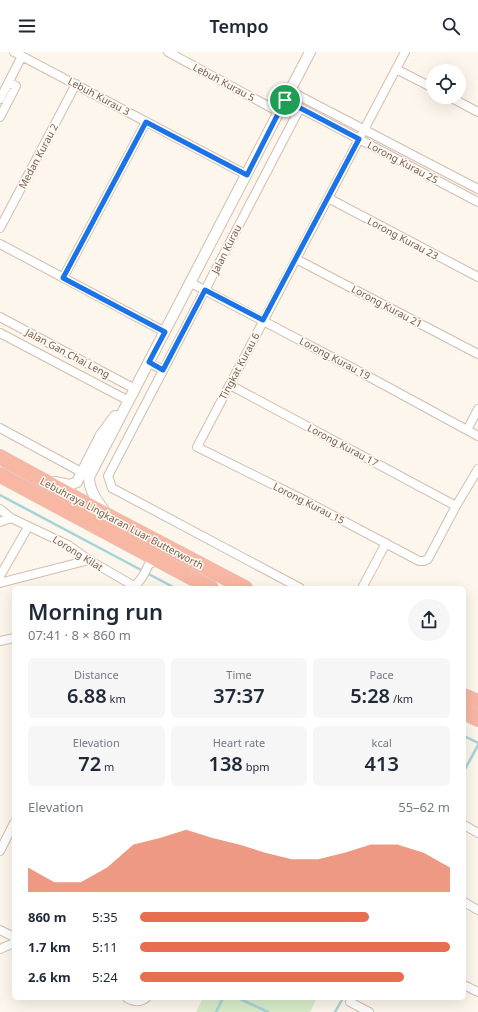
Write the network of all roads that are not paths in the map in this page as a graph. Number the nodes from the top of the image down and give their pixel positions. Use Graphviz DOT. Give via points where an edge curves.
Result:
graph roads {
  1 [pos="168,52"];
  2 [pos="310,52"];
  3 [pos="405,52"];
  4 [pos="18,54"];
  5 [pos="396,69"];
  6 [pos="9,82"];
  7 [pos="76,84"];
  8 [pos="426,84"];
  9 [pos="290,91"];
  10 [pos="0,99"];
  11 [pos="285,100"];
  12 [pos="463,104"];
  13 [pos="300,108"];
  14 [pos="279,112"];
  15 [pos="478,112"];
  16 [pos="0,117"];
  17 [pos="146,122"];
  18 [pos="364,129"];
  19 [pos="359,139"];
  20 [pos="247,175"];
  21 [pos="478,188"];
  22 [pos="328,198"];
  23 [pos="478,202"];
  24 [pos="0,228"];
  25 [pos="0,244"];
  26 [pos="296,259"];
  27 [pos="478,277"];
  28 [pos="63,278"];
  29 [pos="191,283"];
  30 [pos="205,290"];
  31 [pos="0,317"];
  32 [pos="263,320"];
  33 [pos="165,332"];
  34 [pos="0,334"];
  35 [pos="478,354"];
  36 [pos="149,362"];
  37 [pos="163,370"];
  38 [pos="230,385"];
  39 [pos="135,389"];
  40 [pos="126,405"];
  41 [pos="478,409"];
  42 [pos="0,428"];
  43 [pos="467,430"];
  44 [pos="478,436"];
  45 [pos="197,447"];
  46 [pos="0,457"];
  47 [pos="478,469"];
  48 [pos="83,473"];
  49 [pos="0,475"];
  50 [pos="36,476"];
  51 [pos="456,506"];
  52 [pos="0,509"];
  53 [pos="108,516"];
  54 [pos="11,518"];
  55 [pos="0,522"];
  56 [pos="28,527"];
  57 [pos="386,543"];
  58 [pos="89,560"];
  59 [pos="148,564"];
  60 [pos="0,576"];
  61 [pos="0,583"];
  62 [pos="132,586"];
  63 [pos="135,586"];
  64 [pos="206,586"];
  65 [pos="241,586"];
  66 [pos="296,586"];
  67 [pos="363,586"];
  68 [pos="12,638"];
  69 [pos="0,641"];
  70 [pos="466,697"];
  71 [pos="478,702"];
  72 [pos="466,713"];
  73 [pos="478,719"];
  74 [pos="466,826"];
  75 [pos="12,828"];
  76 [pos="478,833"];
  77 [pos="0,851"];
  78 [pos="466,903"];
  79 [pos="478,910"];
  80 [pos="0,930"];
  81 [pos="12,936"];
  82 [pos="12,944"];
  83 [pos="0,949"];
  84 [pos="466,986"];
  85 [pos="478,992"];
  86 [pos="130,1000"];
  87 [pos="144,1000"];
  88 [pos="350,1002"];
  89 [pos="369,1012"];
  1 -- 14 [label="street, Lebuh Kurau 5"];
  2 -- 9 [label="street, Jalan Kurau"];
  3 -- 5 [label="street, Tingkat Kurau 6"];
  4 -- 6 [label="street"];
  4 -- 7 [label="street, Lebuh Kurau 3"];
  5 -- 8 [label="street"];
  5 -- 18 [label="street, Tingkat Kurau 6"];
  6 -- 10 [label="street"];
  6 -- 16 [label="street" via="16,86"];
  7 -- 17 [label="street, Lebuh Kurau 3"];
  7 -- 24 [label="street, Medan Kurau 2"];
  9 -- 11 [label="street, Jalan Kurau"];
  9 -- 18 [label="street, Lorong Kurau 25"];
  11 -- 13 [label="street, Lorong Kurau 25"];
  11 -- 14 [label="street, Jalan Kurau"];
  12 -- 15 [label="street"];
  13 -- 19 [label="street, Lorong Kurau 25"];
  13 -- 30 [label="street, Jalan Kurau"];
  14 -- 20 [label="street, Jalan Kurau"];
  17 -- 20 [label="street, Lebuh Kurau 3"];
  17 -- 28 [label="street"];
  18 -- 19 [label="street, Tingkat Kurau 6"];
  18 -- 21 [label="street, Lorong Kurau 25"];
  19 -- 22 [label="street, Tingkat Kurau 6"];
  19 -- 23 [label="street, Lorong Kurau 25"];
  20 -- 29 [label="street, Jalan Kurau"];
  22 -- 26 [label="street, Tingkat Kurau 6"];
  22 -- 27 [label="street, Lorong Kurau 23"];
  25 -- 28 [label="street"];
  26 -- 32 [label="street, Tingkat Kurau 6"];
  26 -- 35 [label="street, Lorong Kurau 21"];
  28 -- 33 [label="street"];
  29 -- 30 [label="street, Lorong Kurau 19"];
  29 -- 33 [label="street, Jalan Kurau"];
  30 -- 32 [label="street, Lorong Kurau 19"];
  30 -- 37 [label="street, Jalan Kurau"];
  31 -- 39 [label="street, Jalan Gan Chai Leng"];
  32 -- 38 [label="street, Tingkat Kurau 6"];
  32 -- 43 [label="street, Lorong Kurau 19"];
  33 -- 36 [label="street, Jalan Kurau"];
  34 -- 40 [label="street, Jalan Gan Chai Leng"];
  36 -- 37 [label="street"];
  36 -- 39 [label="street, Jalan Kurau"];
  37 -- 66 [label="street, Jalan Kurau" via="108,476 112,488"];
  38 -- 45 [label="street, Tingkat Kurau 6"];
  38 -- 51 [label="street, Lorong Kurau 17"];
  39 -- 40 [label="street, Jalan Kurau"];
  40 -- 48 [label="street, Jalan Kurau" via="101,434"];
  40 -- 53 [label="street, Jalan Kurau" via="89,477 91,490"];
  41 -- 43 [label="street"];
  42 -- 48 [label="street"];
  43 -- 44 [label="street, Lorong Kurau 19"];
  45 -- 57 [label="street, Lorong Kurau 15"];
  46 -- 50 [label="highway, Lebuhraya Lingkaran Luar Butterworth"];
  47 -- 51 [label="street"];
  48 -- 50 [label="street, Jalan Kurau" via="77,482 70,485"];
  49 -- 59 [label="highway, Lebuhraya Lingkaran Luar Butterworth"];
  50 -- 53 [label="highway, Lebuhraya Lingkaran Luar Butterworth"];
  51 -- 57 [label="street, Lorong Kurau 15" via="428,559 419,561"];
  52 -- 54 [label="street, Lorong Kilat"];
  53 -- 65 [label="highway, Lebuhraya Lingkaran Luar Butterworth"];
  54 -- 55 [label="street"];
  54 -- 56 [label="street, Lorong Kilat"];
  56 -- 58 [label="street, Lorong Kilat" via="68,545"];
  56 -- 60 [label="street"];
  57 -- 67 [label="street"];
  58 -- 61 [label="street"];
  58 -- 62 [label="street, Lorong Kilat"];
  59 -- 63 [label="street"];
  59 -- 64 [label="highway, Lebuhraya Lingkaran Luar Butterworth"];
  68 -- 69 [label="street"];
  70 -- 71 [label="highway"];
  72 -- 73 [label="highway"];
  74 -- 76 [label="street"];
  75 -- 77 [label="street"];
  78 -- 79 [label="street"];
  80 -- 81 [label="street"];
  82 -- 83 [label="street"];
  84 -- 85 [label="street"];
  86 -- 87 [label="street"];
  88 -- 89 [label="street"];
}
